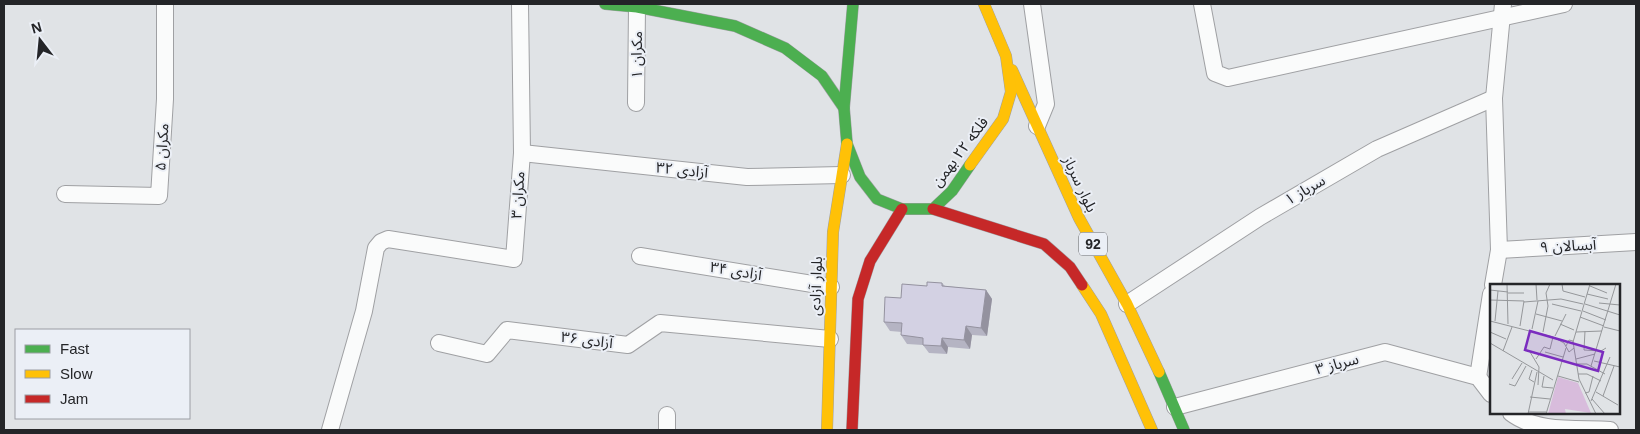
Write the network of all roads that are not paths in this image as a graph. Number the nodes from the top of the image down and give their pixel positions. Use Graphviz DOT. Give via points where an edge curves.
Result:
graph roads {
  1 [pos="165,4"];
  2 [pos="520,4"];
  3 [pos="605,4"];
  4 [pos="683,4"];
  5 [pos="853,4"];
  6 [pos="984,4"];
  7 [pos="1032,4"];
  8 [pos="1202,4"];
  9 [pos="1564,4"];
  10 [pos="637,7"];
  11 [pos="1502,10"];
  12 [pos="668,13"];
  13 [pos="1006,56"];
  14 [pos="1494,98"];
  15 [pos="636,103"];
  16 [pos="844,108"];
  17 [pos="1038,126"];
  18 [pos="847,144"];
  19 [pos="522,153"];
  20 [pos="842,176"];
  21 [pos="65,194"];
  22 [pos="902,209"];
  23 [pos="933,209"];
  24 [pos="1636,242"];
  25 [pos="1499,250"];
  26 [pos="640,256"];
  27 [pos="1493,284"];
  28 [pos="831,287"];
  29 [pos="1490,300"];
  30 [pos="1127,304"];
  31 [pos="830,339"];
  32 [pos="439,343"];
  33 [pos="1478,377"];
  34 [pos="1490,393"];
  35 [pos="1175,407"];
  36 [pos="1512,414"];
  37 [pos="330,430"];
  38 [pos="827,430"];
  39 [pos="852,430"];
  40 [pos="1152,430"];
  41 [pos="1184,430"];
  42 [pos="1610,430"];
  1 -- 21 [label="street, مکران ۵" via="166,99 159,196"];
  2 -- 19 [label="street, مکران ۳"];
  3 -- 10 [label="main road"];
  4 -- 12 [label="main road"];
  5 -- 16 [label="main road, فلکه ۲۲ بهمن / 92"];
  6 -- 13 [label="main road, فلکه ۲۲ بهمن / 92"];
  7 -- 17 [label="street" via="1046,104"];
  8 -- 11 [label="street" via="1215,73 1228,78"];
  9 -- 11 [label="street"];
  10 -- 12 [label="main road"];
  10 -- 15 [label="street, مکران ۱"];
  11 -- 14 [label="street"];
  12 -- 16 [label="main road" via="735,26 785,48 822,76"];
  13 -- 17 [label="main road, بلوار سرباز / 92"];
  13 -- 23 [label="main road, فلکه ۲۲ بهمن / 92" via="1011,92 1003,119 952,191"];
  14 -- 25 [label="street"];
  14 -- 30 [label="street, سرباز ۱" via="1376,149 1260,217"];
  16 -- 18 [label="main road, فلکه ۲۲ بهمن / 92"];
  17 -- 30 [label="main road, بلوار سرباز / 92" via="1079,218"];
  18 -- 20 [label="main road, بلوار آزادی"];
  18 -- 22 [label="main road, فلکه ۲۲ بهمن / 92" via="860,177 877,199"];
  19 -- 20 [label="street, آزادی ۳۲" via="747,178"];
  19 -- 37 [label="street, مکران ۳" via="514,259 388,239 376,248 364,310"];
  20 -- 28 [label="main road, بلوار آزادی" via="833,232"];
  22 -- 23 [label="main road, فلکه ۲۲ بهمن / 92"];
  22 -- 39 [label="main road" via="870,261 858,299"];
  23 -- 40 [label="main road, 92" via="1044,244 1070,267 1101,314"];
  24 -- 25 [label="street, آبسالان ۹"];
  25 -- 27 [label="street"];
  26 -- 28 [label="street, آزادی ۳۴"];
  28 -- 31 [label="main road, بلوار آزادی"];
  29 -- 33 [label="street"];
  30 -- 35 [label="main road, بلوار سرباز / 92"];
  31 -- 32 [label="street, آزادی ۳۶" via="660,323 628,345 507,330 486,354"];
  31 -- 38 [label="main road, بلوار آزادی"];
  33 -- 34 [label="street"];
  33 -- 35 [label="street, سرباز ۳" via="1386,352"];
  35 -- 41 [label="main road, بلوار سرباز / 92"];
  36 -- 42 [label="street" via="1542,426"];
}
